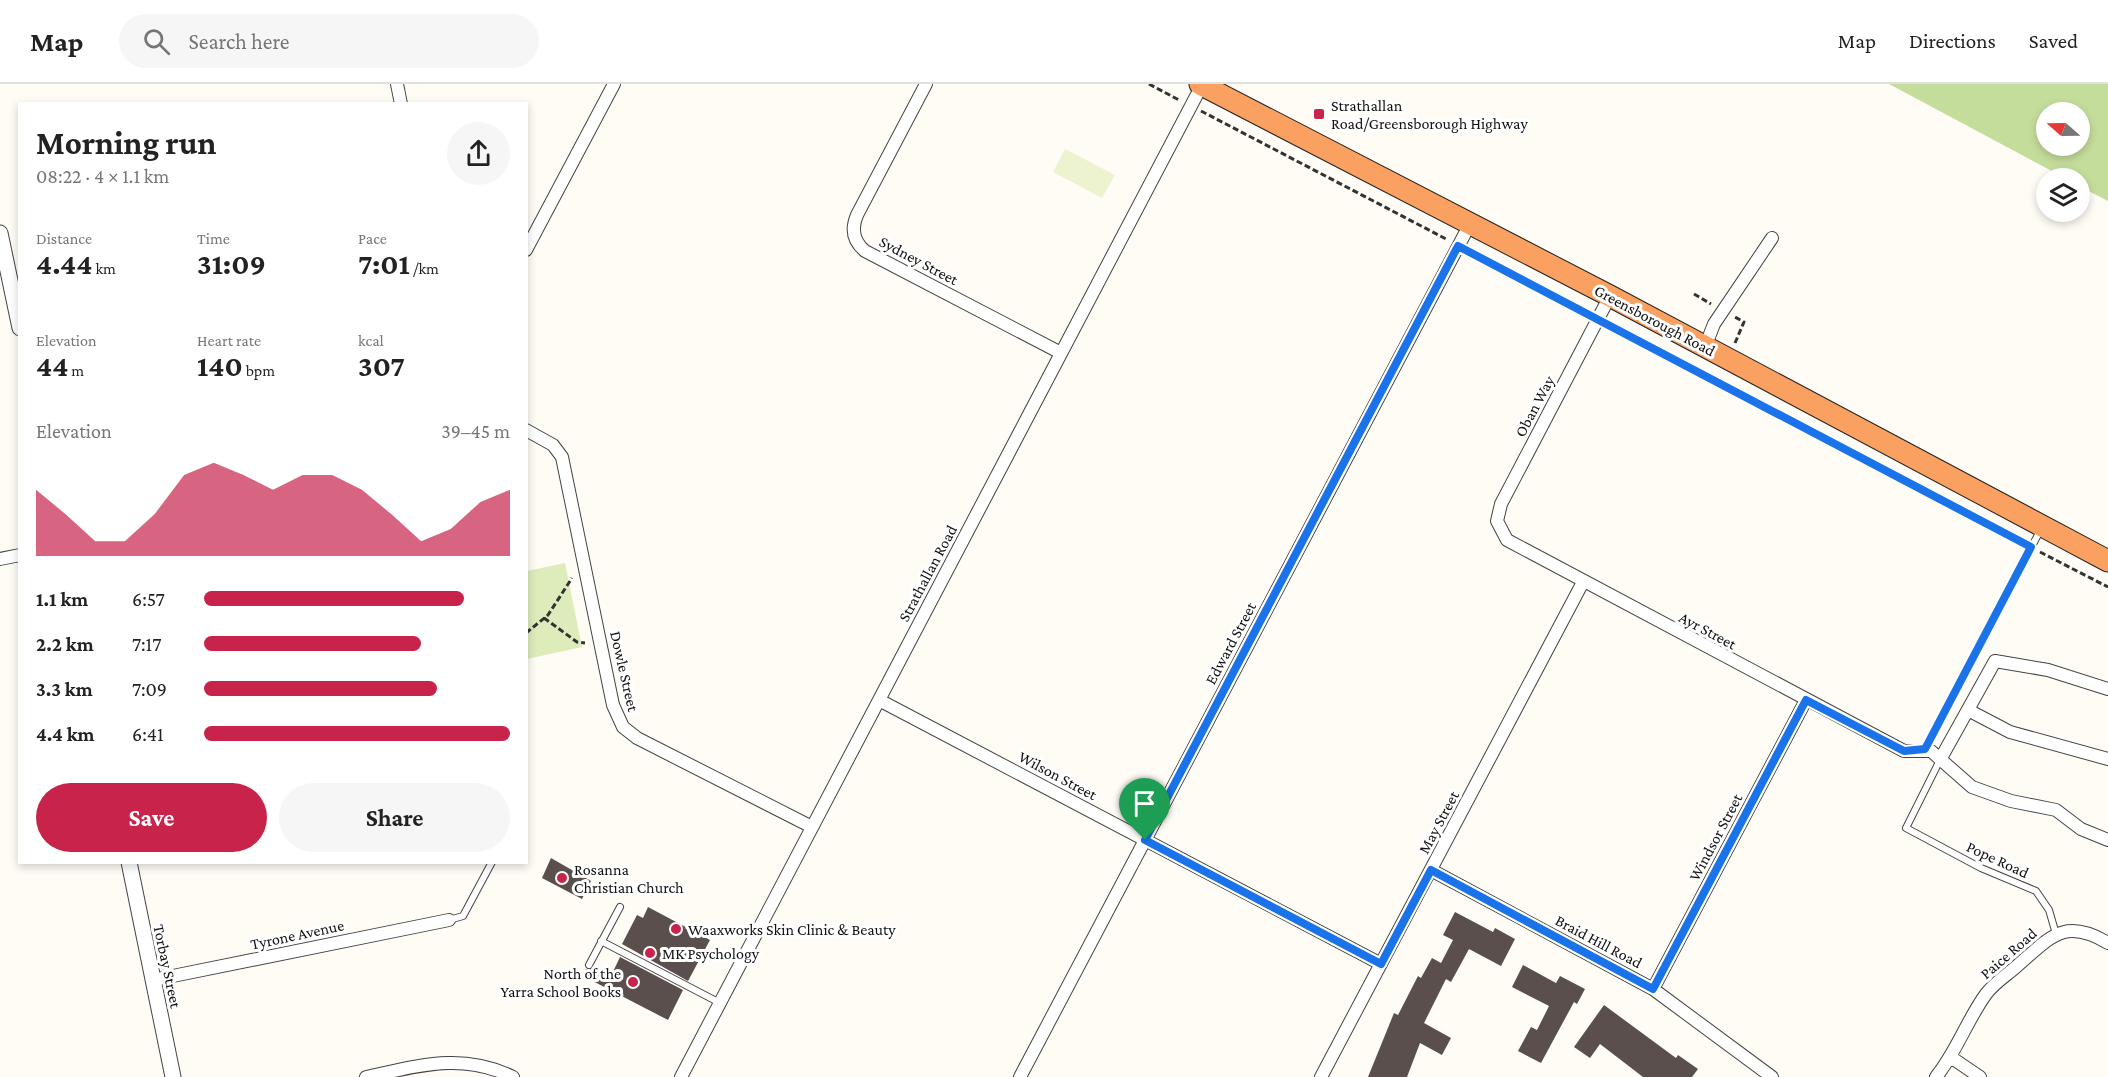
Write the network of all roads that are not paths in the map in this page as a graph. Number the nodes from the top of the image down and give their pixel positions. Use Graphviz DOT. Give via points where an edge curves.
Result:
graph roads {
  1 [pos="397,84"];
  2 [pos="614,84"];
  3 [pos="926,84"];
  4 [pos="1201,85"];
  5 [pos="401,102"];
  6 [pos="1470,224"];
  7 [pos="0,233"];
  8 [pos="1772,238"];
  9 [pos="528,244"];
  10 [pos="13,262"];
  11 [pos="1610,296"];
  12 [pos="18,309"];
  13 [pos="1705,346"];
  14 [pos="1061,353"];
  15 [pos="528,431"];
  16 [pos="2042,527"];
  17 [pos="1501,532"];
  18 [pos="18,555"];
  19 [pos="0,559"];
  20 [pos="2108,561"];
  21 [pos="1582,582"];
  22 [pos="2108,689"];
  23 [pos="879,700"];
  24 [pos="1806,700"];
  25 [pos="1968,711"];
  26 [pos="1925,749"];
  27 [pos="1941,758"];
  28 [pos="2108,759"];
  29 [pos="812,827"];
  30 [pos="1145,840"];
  31 [pos="2108,840"];
  32 [pos="129,864"];
  33 [pos="491,864"];
  34 [pos="1431,870"];
  35 [pos="620,907"];
  36 [pos="449,920"];
  37 [pos="2056,934"];
  38 [pos="602,941"];
  39 [pos="2108,943"];
  40 [pos="589,964"];
  41 [pos="1381,964"];
  42 [pos="153,980"];
  43 [pos="1653,989"];
  44 [pos="720,1003"];
  45 [pos="1952,1058"];
  46 [pos="173,1077"];
  47 [pos="366,1077"];
  48 [pos="513,1077"];
  49 [pos="681,1077"];
  50 [pos="1020,1077"];
  51 [pos="1321,1077"];
  52 [pos="1772,1077"];
  53 [pos="1936,1077"];
  54 [pos="1980,1077"];
  1 -- 5 [label="street"];
  2 -- 9 [label="street"];
  3 -- 14 [label="street, Sydney Street" via="857,215 853,230 856,242 865,251"];
  4 -- 6 [label="highway, Greensborough Road"];
  4 -- 14 [label="street, Strathallan Road"];
  6 -- 11 [label="highway, Greensborough Road"];
  6 -- 30 [label="street, Edward Street"];
  7 -- 10 [label="street"];
  8 -- 13 [label="street" via="1714,324"];
  10 -- 12 [label="street"];
  11 -- 13 [label="highway, Greensborough Road"];
  11 -- 17 [label="street, Oban Way" via="1501,504 1497,521"];
  13 -- 16 [label="highway, Greensborough Road"];
  14 -- 23 [label="street, Strathallan Road"];
  15 -- 29 [label="street, Dowle Street" via="553,445 564,465 613,705 623,727 637,738"];
  16 -- 20 [label="highway, Greensborough Road"];
  16 -- 26 [label="lane"];
  17 -- 21 [label="street, Ayr Street" via="1514,545"];
  18 -- 19 [label="street"];
  21 -- 24 [label="street, Ayr Street"];
  21 -- 34 [label="street, May Street"];
  22 -- 25 [label="street" via="2048,670 1993,662"];
  23 -- 29 [label="street, Strathallan Road"];
  23 -- 30 [label="street, Wilson Street"];
  24 -- 26 [label="street, Ayr Street" via="1904,751"];
  24 -- 43 [label="street, Windsor Street"];
  25 -- 27 [label="street"];
  25 -- 28 [label="street" via="2010,732"];
  26 -- 27 [label="street"];
  27 -- 31 [label="street" via="1972,787 2011,801 2056,810 2076,826"];
  27 -- 37 [label="lane, Pope Road" via="1906,828 1981,868 2036,891 2049,910"];
  29 -- 44 [label="street, Strathallan Road"];
  30 -- 41 [label="street, Wilson Street"];
  30 -- 50 [label="street, Edward Street"];
  32 -- 42 [label="street, Torbay Street"];
  33 -- 36 [label="lane" via="462,916"];
  34 -- 41 [label="street, May Street"];
  34 -- 43 [label="street, Braid Hill Road"];
  35 -- 38 [label="lane"];
  36 -- 42 [label="street, Tyrone Avenue"];
  37 -- 39 [label="street, Paice Road" via="2078,929"];
  37 -- 45 [label="street, Paice Road" via="1987,993"];
  38 -- 40 [label="lane"];
  38 -- 44 [label="lane"];
  41 -- 51 [label="street, May Street"];
  42 -- 46 [label="street, Torbay Street"];
  43 -- 52 [label="street, Braid Hill Road"];
  44 -- 49 [label="street, Strathallan Road"];
  45 -- 53 [label="street, Paice Road"];
  45 -- 54 [label="street"];
  47 -- 48 [label="street" via="453,1061"];
}
